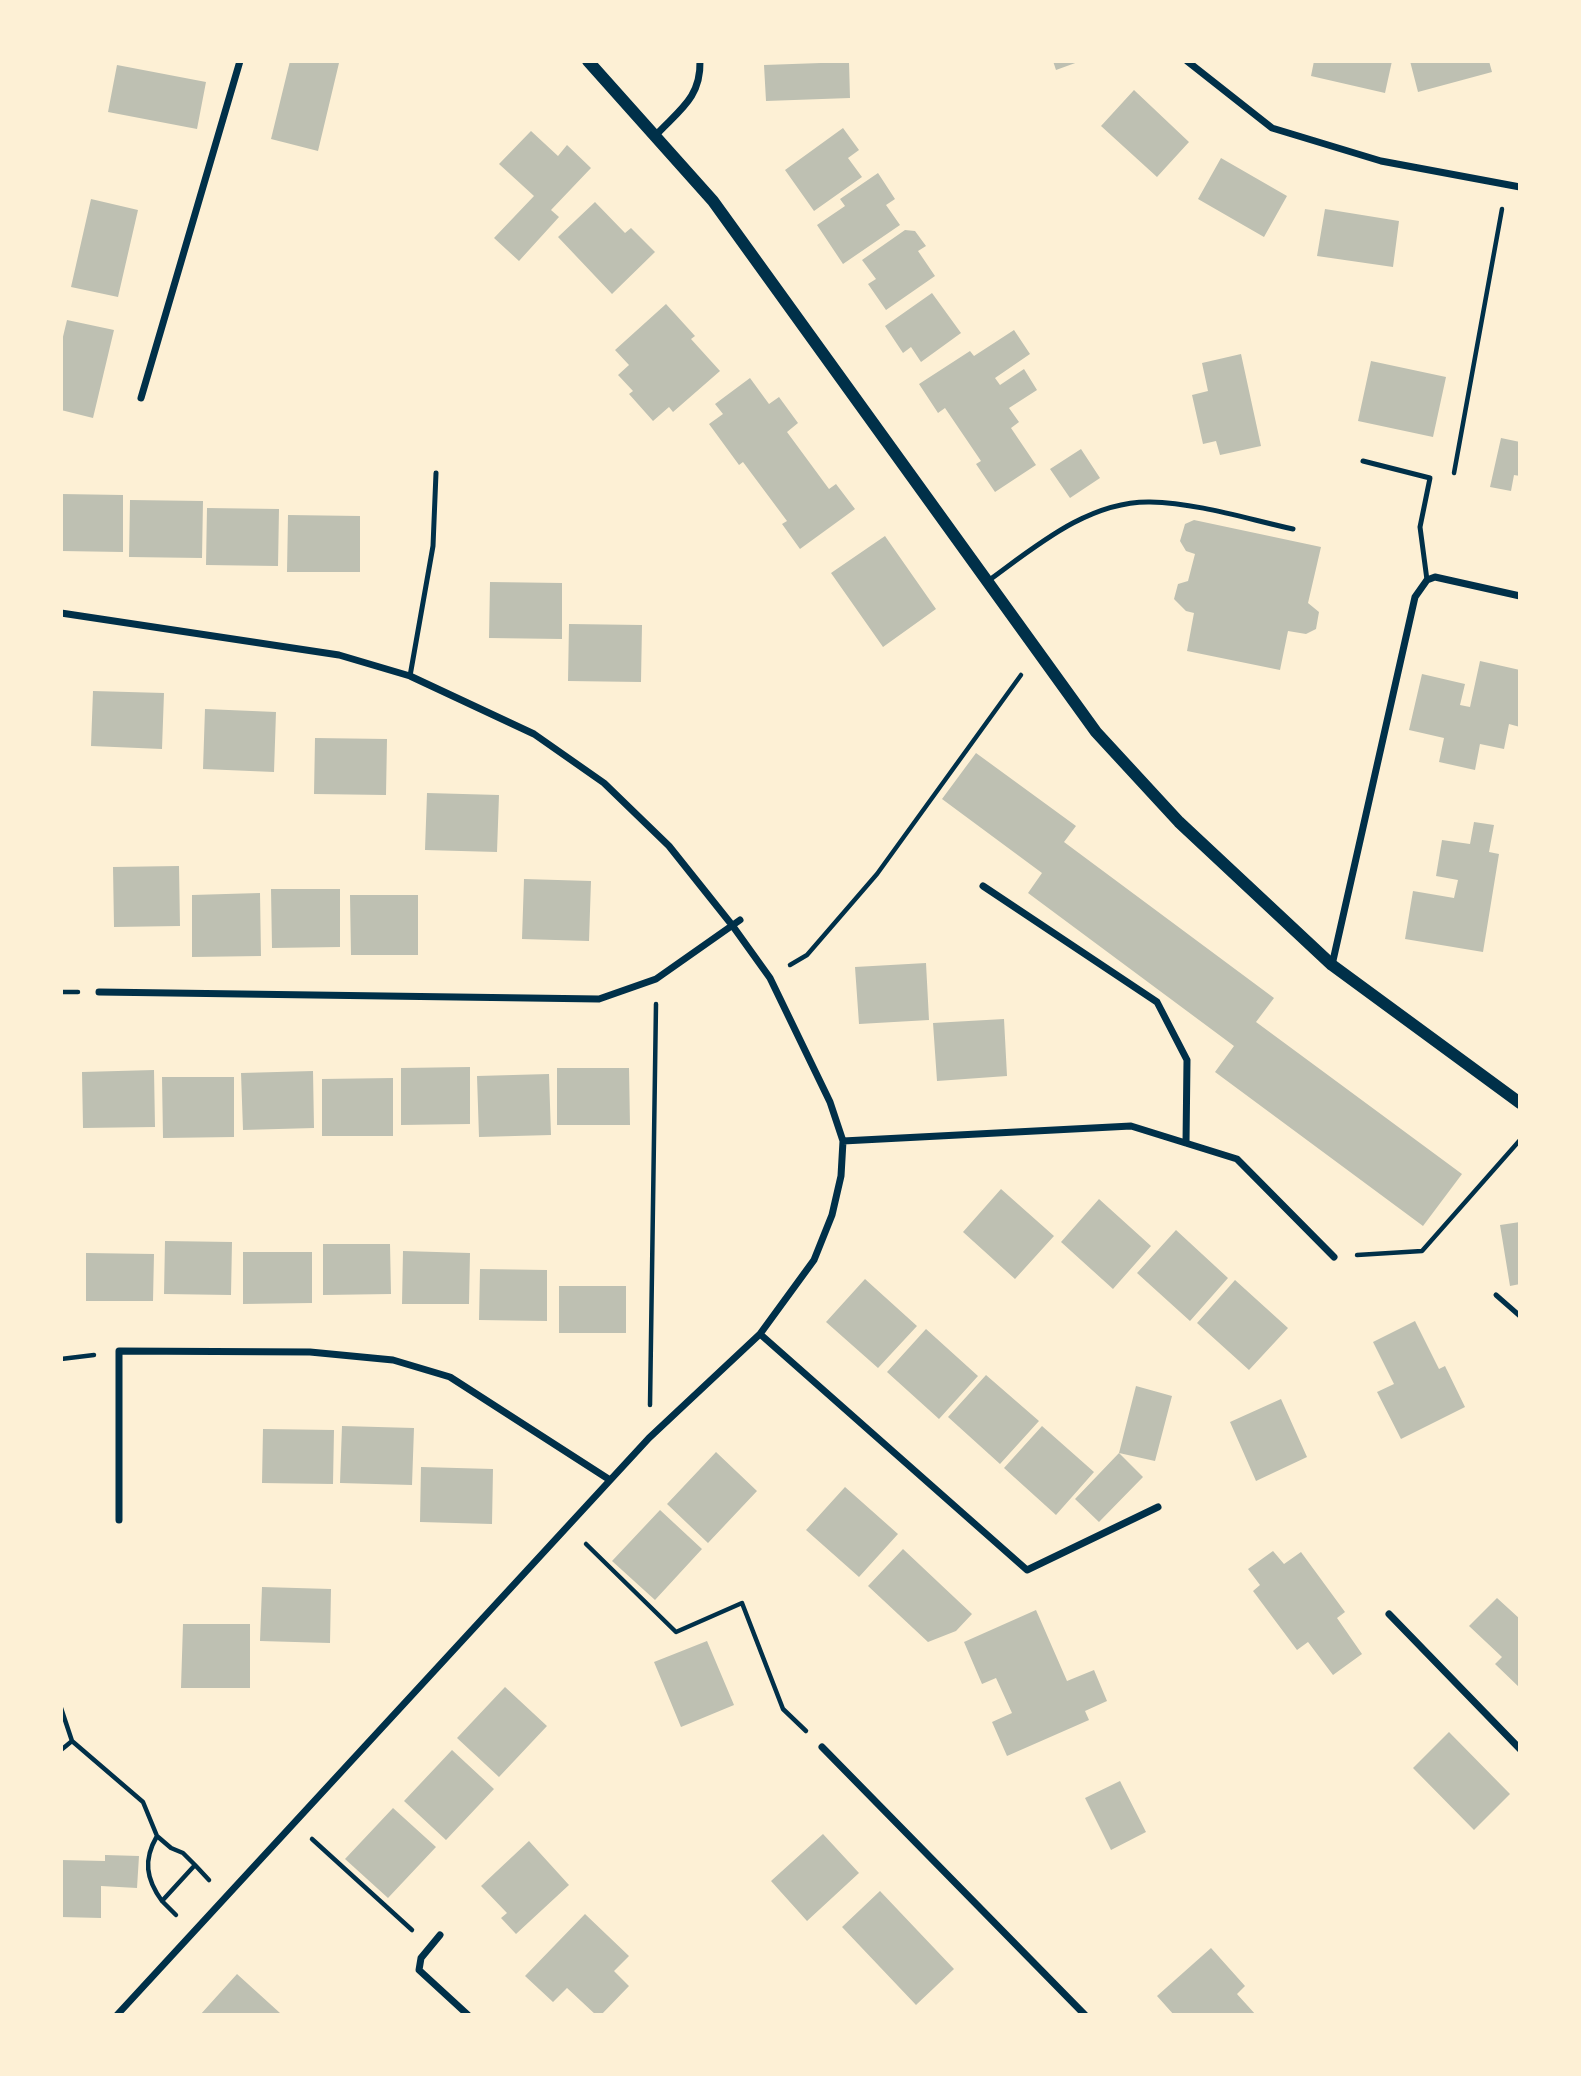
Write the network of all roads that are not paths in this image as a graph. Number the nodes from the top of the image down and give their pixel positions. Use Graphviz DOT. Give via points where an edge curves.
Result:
graph roads {
  1 [pos="240,61"];
  2 [pos="588,61"];
  3 [pos="700,61"];
  4 [pos="1187,61"];
  5 [pos="655,136"];
  6 [pos="1520,187"];
  7 [pos="141,398"];
  8 [pos="1363,461"];
  9 [pos="436,473"];
  10 [pos="1293,529"];
  11 [pos="1427,580"];
  12 [pos="988,582"];
  13 [pos="1520,596"];
  14 [pos="61,613"];
  15 [pos="410,676"];
  16 [pos="983,886"];
  17 [pos="740,920"];
  18 [pos="732,925"];
  19 [pos="1332,965"];
  20 [pos="99,992"];
  21 [pos="1520,1103"];
  22 [pos="842,1141"];
  23 [pos="1186,1143"];
  24 [pos="1334,1256"];
  25 [pos="1496,1295"];
  26 [pos="1520,1316"];
  27 [pos="760,1334"];
  28 [pos="610,1480"];
  29 [pos="1158,1507"];
  30 [pos="119,1520"];
  31 [pos="1389,1614"];
  32 [pos="822,1747"];
  33 [pos="1520,1749"];
  34 [pos="440,1935"];
  35 [pos="117,2015"];
  36 [pos="468,2015"];
  37 [pos="1085,2015"];
  1 -- 7 [label="street"];
  2 -- 5 [label="street"];
  3 -- 5 [label="street" via="697,91"];
  4 -- 6 [label="street" via="1272,128 1381,161"];
  5 -- 12 [label="street" via="713,201"];
  8 -- 11 [label="lane" via="1430,478 1420,527"];
  9 -- 15 [label="lane" via="433,545"];
  10 -- 12 [label="lane" via="1186,506 1149,502 1115,507 1086,516 1044,540"];
  11 -- 13 [label="street" via="1435,577"];
  11 -- 19 [label="street" via="1415,597"];
  12 -- 19 [label="street" via="1096,732 1180,822"];
  14 -- 15 [label="street" via="339,655"];
  15 -- 18 [label="street" via="534,734 604,783 669,846"];
  16 -- 23 [label="street" via="1157,1002 1188,1060"];
  17 -- 18 [label="street"];
  18 -- 20 [label="street" via="656,979 599,999"];
  18 -- 22 [label="street" via="770,978 830,1102"];
  19 -- 21 [label="street"];
  22 -- 23 [label="street" via="1131,1126"];
  22 -- 27 [label="street" via="841,1176 832,1215 814,1260"];
  23 -- 24 [label="street" via="1237,1159"];
  25 -- 26 [label="lane"];
  27 -- 28 [label="street"];
  27 -- 29 [label="street" via="1027,1570"];
  28 -- 30 [label="street" via="450,1377 393,1360 310,1352 119,1352"];
  28 -- 35 [label="street"];
  31 -- 33 [label="street"];
  32 -- 37 [label="street"];
  34 -- 36 [label="street" via="421,1958 418,1970"];
}
